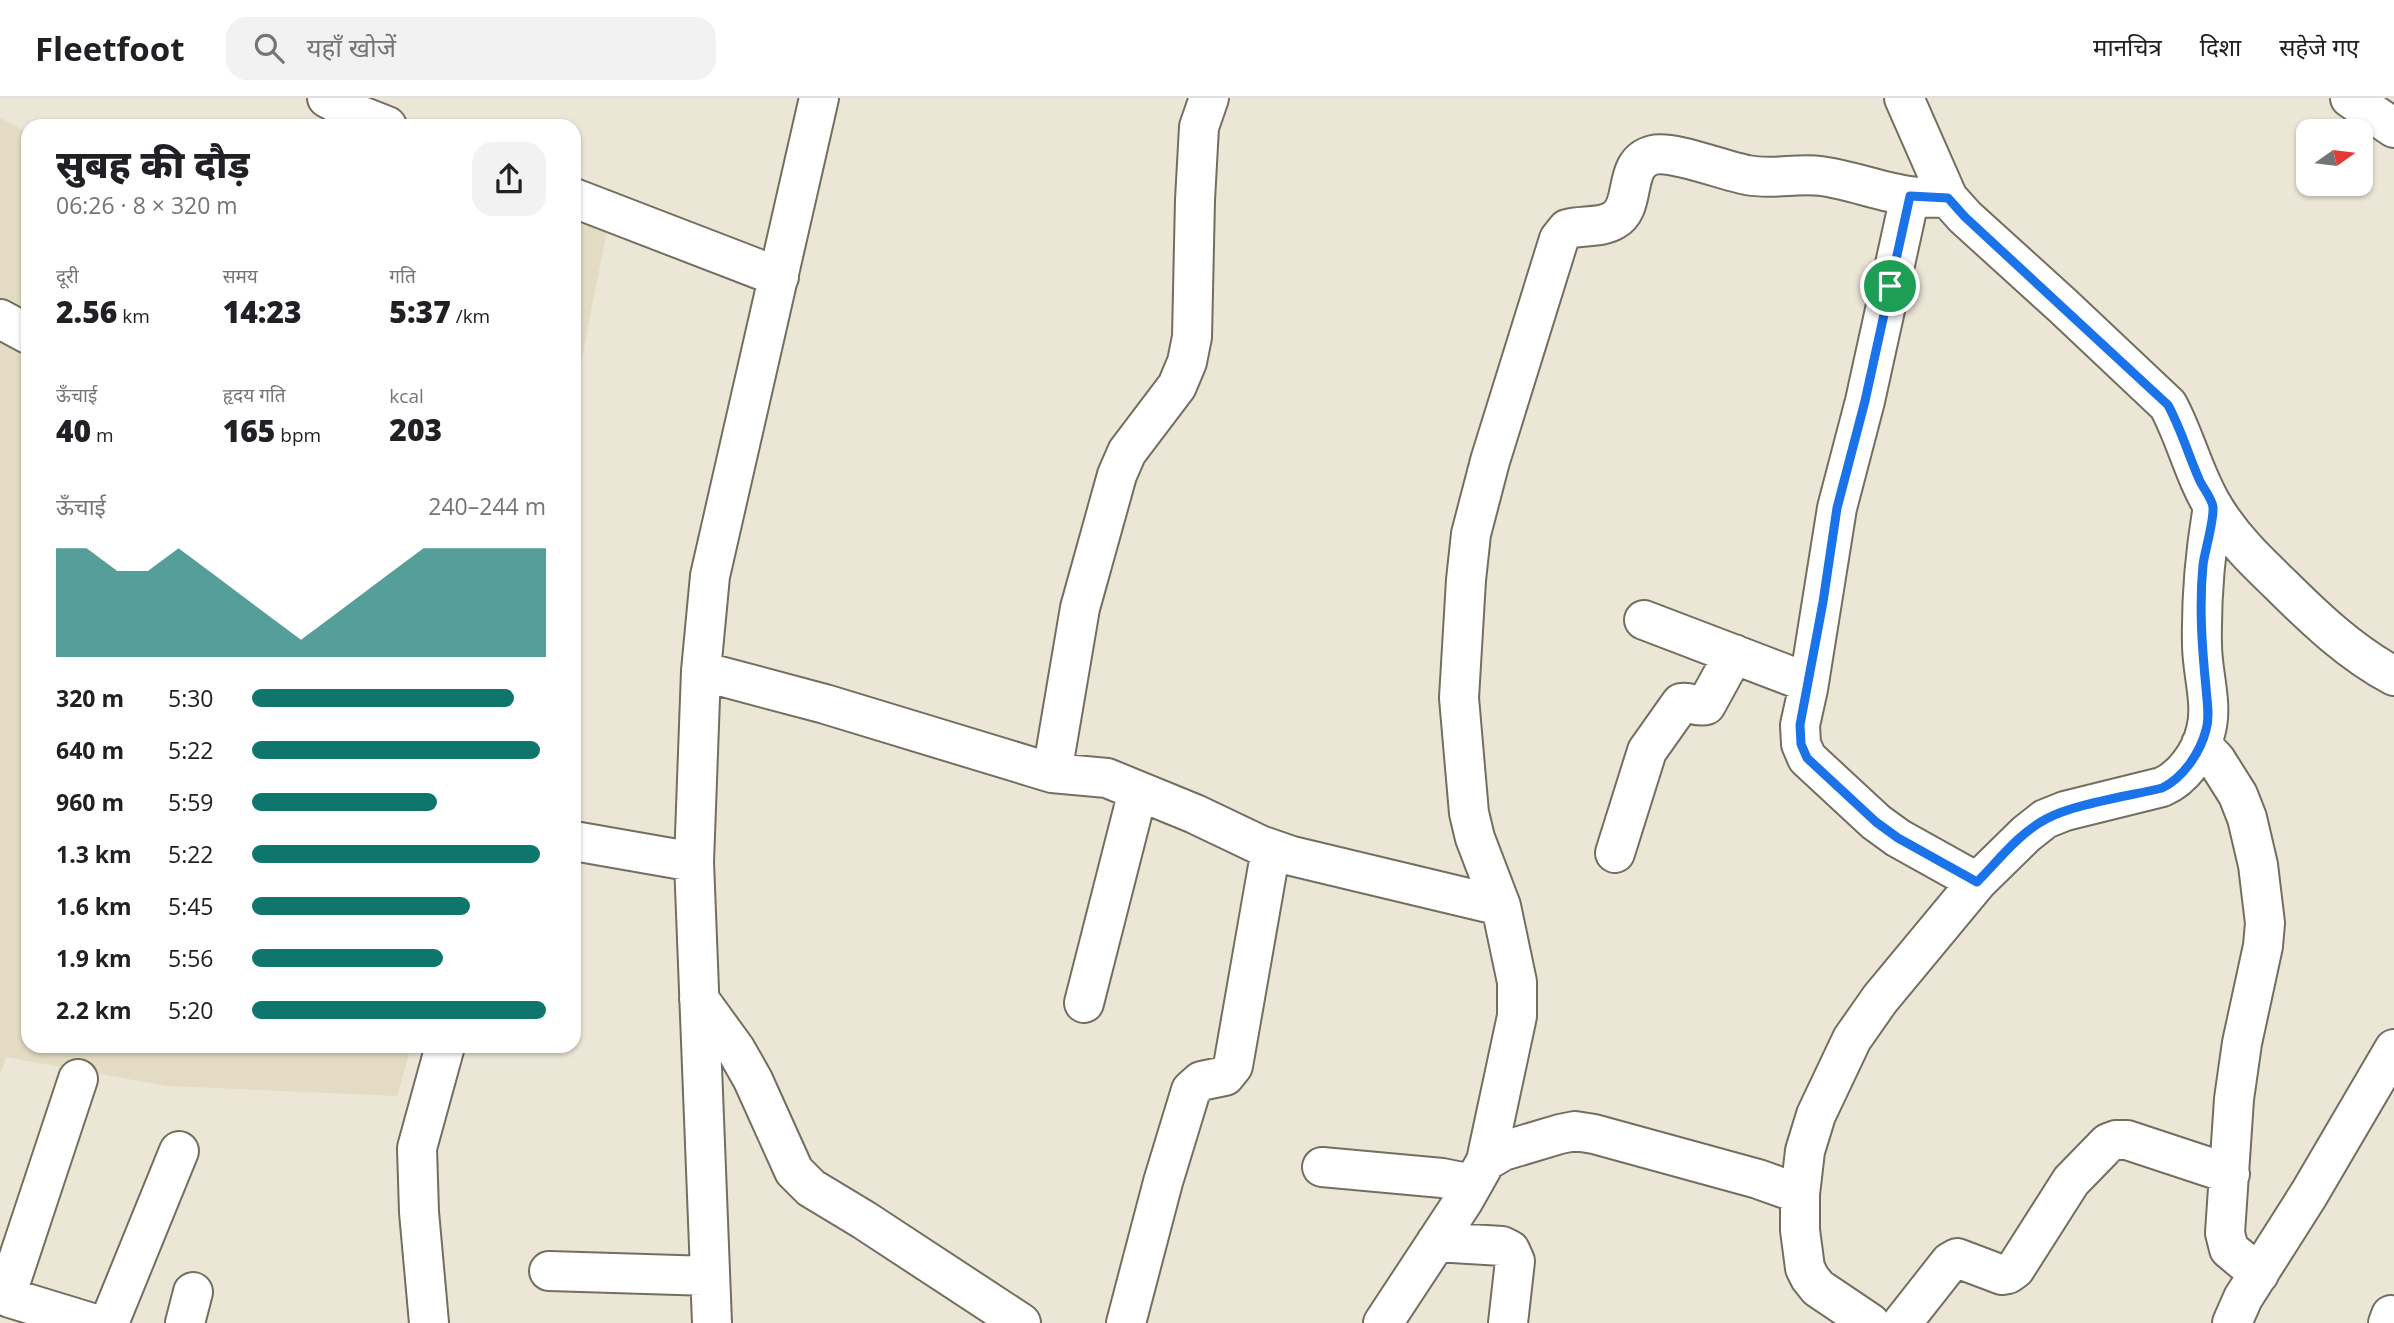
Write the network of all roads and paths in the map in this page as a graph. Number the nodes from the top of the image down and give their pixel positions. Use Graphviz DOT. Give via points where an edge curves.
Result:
graph roads {
  1 [pos="327,98"];
  2 [pos="819,98"];
  3 [pos="1904,98"];
  4 [pos="2350,98"];
  5 [pos="1197,100"];
  6 [pos="369,119"];
  7 [pos="2394,128"];
  8 [pos="1910,196"];
  9 [pos="1948,198"];
  10 [pos="581,201"];
  11 [pos="779,277"];
  12 [pos="0,319"];
  13 [pos="21,330"];
  14 [pos="2213,506"];
  15 [pos="1644,620"];
  16 [pos="1734,654"];
  17 [pos="701,671"];
  18 [pos="2394,676"];
  19 [pos="1809,683"];
  20 [pos="2201,744"];
  21 [pos="1052,772"];
  22 [pos="1138,791"];
  23 [pos="581,842"];
  24 [pos="1271,849"];
  25 [pos="1615,853"];
  26 [pos="694,862"];
  27 [pos="1977,882"];
  28 [pos="1501,906"];
  29 [pos="699,999"];
  30 [pos="1084,1003"];
  31 [pos="2394,1049"];
  32 [pos="443,1053"];
  33 [pos="78,1079"];
  34 [pos="2380,1102"];
  35 [pos="179,1151"];
  36 [pos="1322,1167"];
  37 [pos="1479,1172"];
  38 [pos="2230,1174"];
  39 [pos="1800,1194"];
  40 [pos="1436,1242"];
  41 [pos="549,1271"];
  42 [pos="2259,1273"];
  43 [pos="710,1276"];
  44 [pos="92,1323"];
  45 [pos="109,1323"];
  46 [pos="429,1323"];
  47 [pos="712,1323"];
  48 [pos="1021,1323"];
  49 [pos="1126,1323"];
  50 [pos="1383,1323"];
  51 [pos="1508,1323"];
  52 [pos="1875,1323"];
  53 [pos="2232,1323"];
  1 -- 6 [label="street"];
  2 -- 11 [label="street"];
  3 -- 9 [label="street"];
  4 -- 7 [label="street"];
  5 -- 21 [label="street" via="1190,349 1177,386 1126,452 1117,475 1080,608"];
  8 -- 9 [label="street"];
  8 -- 19 [label="street" via="1837,508"];
  8 -- 28 [label="street" via="1826,176 1766,178 1654,155 1642,160 1632,175 1624,212 1614,221 1567,229 1559,239 1490,461 1471,534 1466,580 1459,698 1467,794 1475,838"];
  9 -- 14 [label="street" via="2168,405"];
  10 -- 11 [label="street"];
  11 -- 17 [label="street" via="710,576"];
  12 -- 13 [label="street"];
  14 -- 18 [label="street" via="2233,538 2323,627"];
  14 -- 20 [label="street" via="2201,602 2208,716"];
  15 -- 16 [label="street"];
  16 -- 19 [label="street"];
  16 -- 25 [label="street" via="1706,705 1681,704 1647,751"];
  17 -- 21 [label="street"];
  17 -- 26 [label="street"];
  19 -- 27 [label="street" via="1800,725 1807,758 1876,822"];
  20 -- 27 [label="street" via="2184,773 2162,788 2045,819"];
  20 -- 38 [label="street" via="2238,795 2258,864 2265,923 2234,1099"];
  21 -- 22 [label="street" via="1107,778"];
  22 -- 24 [label="street"];
  22 -- 30 [label="street"];
  23 -- 26 [label="street"];
  24 -- 28 [label="street"];
  24 -- 49 [label="street" via="1233,1066 1225,1076 1201,1081 1191,1090"];
  26 -- 29 [label="street"];
  27 -- 39 [label="street" via="1852,1039 1816,1115 1805,1151"];
  28 -- 37 [label="street" via="1517,982 1517,1016"];
  29 -- 43 [label="street"];
  29 -- 48 [label="street" via="753,1080 794,1171 811,1188"];
  31 -- 34 [label="street"];
  32 -- 46 [label="street" via="417,1148"];
  33 -- 44 [label="street" via="7,1293 9,1298"];
  34 -- 42 [label="street" via="2309,1194"];
  35 -- 45 [label="street"];
  36 -- 37 [label="street" via="1442,1178"];
  37 -- 39 [label="street" via="1503,1151 1576,1131"];
  37 -- 40 [label="street"];
  38 -- 42 [label="street" via="2225,1242"];
  38 -- 52 [label="street" via="2127,1140 2108,1143 2071,1181 2015,1269 2002,1275 1957,1258"];
  39 -- 52 [label="street" via="1800,1230 1810,1278 1818,1289"];
  40 -- 50 [label="street"];
  40 -- 51 [label="street" via="1510,1250 1515,1261"];
  41 -- 43 [label="street"];
  42 -- 53 [label="street"];
  43 -- 47 [label="street"];
}
